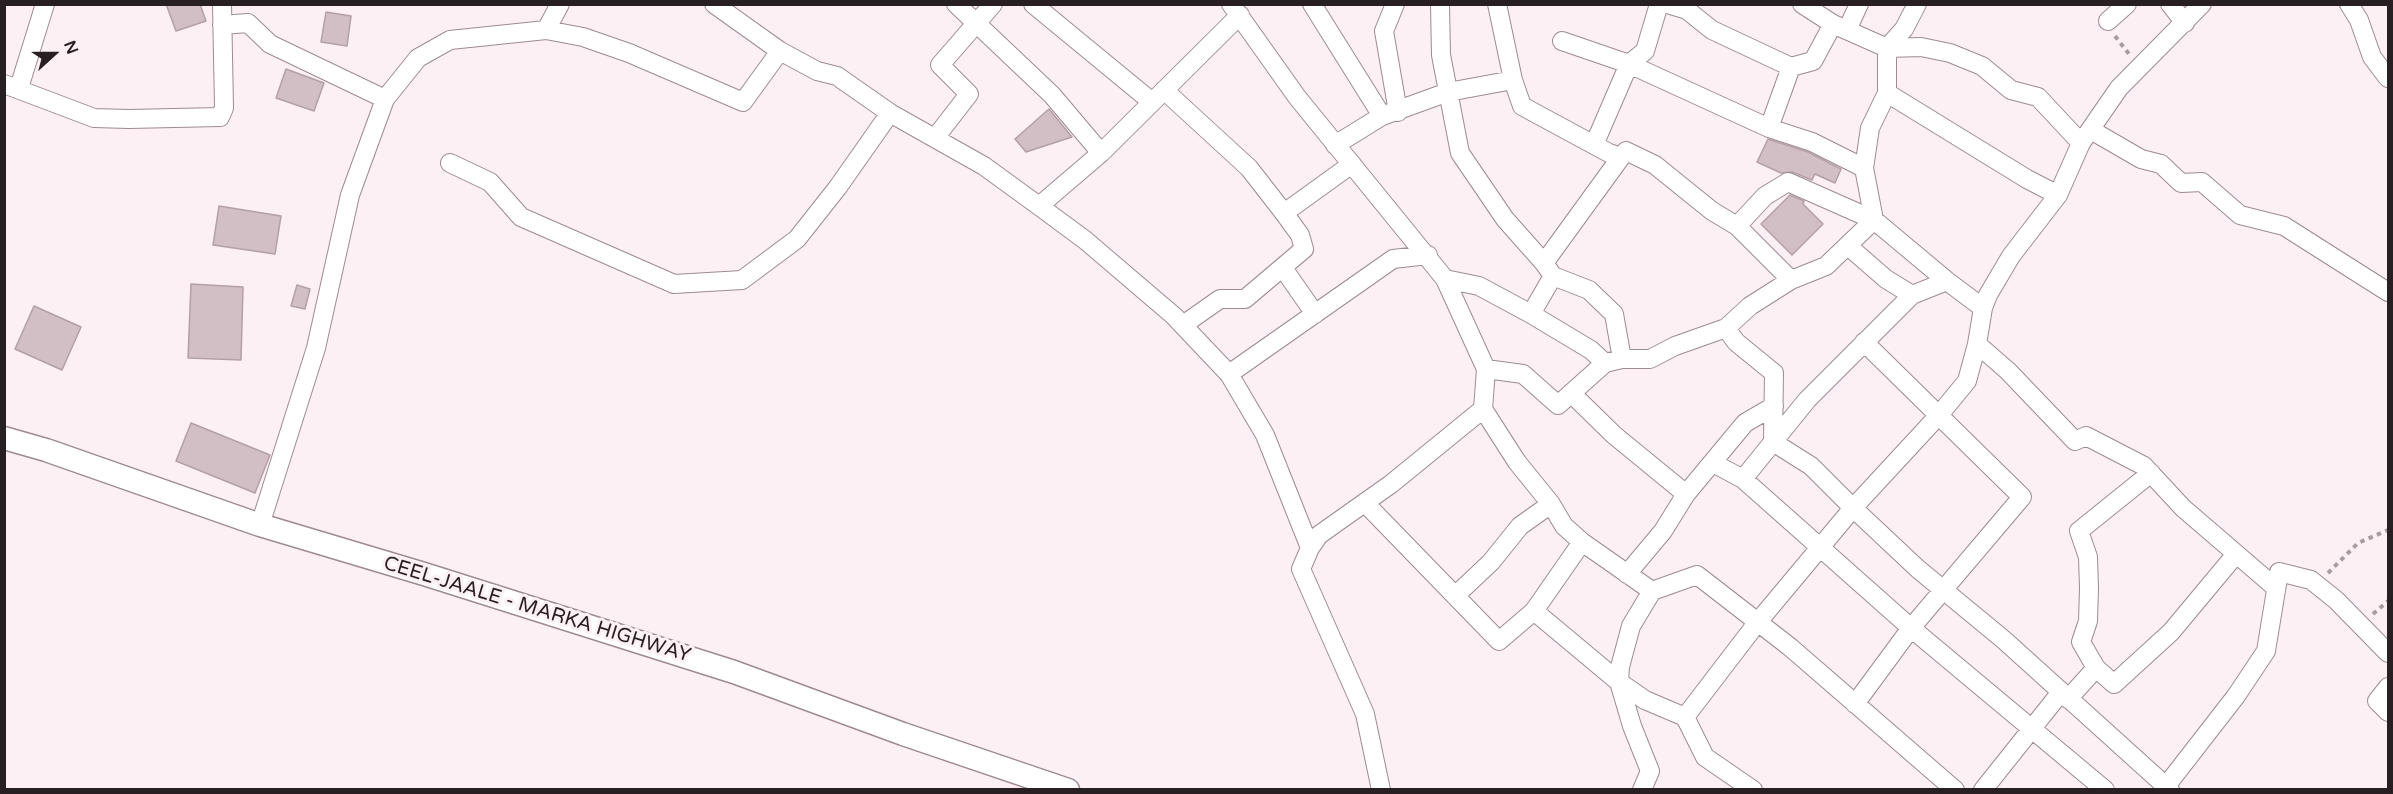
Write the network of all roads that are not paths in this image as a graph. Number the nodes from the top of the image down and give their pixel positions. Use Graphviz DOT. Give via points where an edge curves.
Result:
graph roads {
  1 [pos="45,4"];
  2 [pos="222,4"];
  3 [pos="560,4"];
  4 [pos="714,4"];
  5 [pos="956,4"];
  6 [pos="993,4"];
  7 [pos="1033,4"];
  8 [pos="1312,4"];
  9 [pos="1395,4"];
  10 [pos="1440,4"];
  11 [pos="1497,4"];
  12 [pos="1659,4"];
  13 [pos="1667,4"];
  14 [pos="1802,4"];
  15 [pos="1859,4"];
  16 [pos="1917,4"];
  17 [pos="2127,4"];
  18 [pos="2170,4"];
  19 [pos="2202,4"];
  20 [pos="2349,4"];
  21 [pos="1236,10"];
  22 [pos="2108,21"];
  23 [pos="976,22"];
  24 [pos="2185,23"];
  25 [pos="222,25"];
  26 [pos="1840,27"];
  27 [pos="546,30"];
  28 [pos="1562,41"];
  29 [pos="1887,48"];
  30 [pos="780,51"];
  31 [pos="1629,64"];
  32 [pos="1791,67"];
  33 [pos="2388,78"];
  34 [pos="1513,80"];
  35 [pos="12,86"];
  36 [pos="1448,92"];
  37 [pos="1887,93"];
  38 [pos="1158,96"];
  39 [pos="385,99"];
  40 [pos="890,113"];
  41 [pos="1390,114"];
  42 [pos="1769,128"];
  43 [pos="2086,137"];
  44 [pos="935,138"];
  45 [pos="1335,145"];
  46 [pos="1594,145"];
  47 [pos="1101,153"];
  48 [pos="1621,157"];
  49 [pos="450,163"];
  50 [pos="1352,164"];
  51 [pos="1864,168"];
  52 [pos="2058,195"];
  53 [pos="1039,206"];
  54 [pos="1284,213"];
  55 [pos="1874,220"];
  56 [pos="1737,226"];
  57 [pos="1848,246"];
  58 [pos="1428,255"];
  59 [pos="1283,267"];
  60 [pos="1548,269"];
  61 [pos="1445,279"];
  62 [pos="1791,280"];
  63 [pos="1947,281"];
  64 [pos="2388,292"];
  65 [pos="1912,295"];
  66 [pos="1983,308"];
  67 [pos="1315,314"];
  68 [pos="1531,314"];
  69 [pos="1183,326"];
  70 [pos="1726,328"];
  71 [pos="1864,342"];
  72 [pos="1977,344"];
  73 [pos="1613,361"];
  74 [pos="1486,369"];
  75 [pos="1229,374"];
  76 [pos="1572,394"];
  77 [pos="1774,406"];
  78 [pos="1483,409"];
  79 [pos="1939,415"];
  80 [pos="4,438"];
  81 [pos="1773,442"];
  82 [pos="1713,463"];
  83 [pos="2151,473"];
  84 [pos="1743,479"];
  85 [pos="1686,494"];
  86 [pos="1365,502"];
  87 [pos="1551,504"];
  88 [pos="1852,508"];
  89 [pos="260,525"];
  90 [pos="1582,542"];
  91 [pos="1310,548"];
  92 [pos="1820,548"];
  93 [pos="2236,554"];
  94 [pos="1627,574"];
  95 [pos="2276,588"];
  96 [pos="1942,590"];
  97 [pos="1652,591"];
  98 [pos="1455,596"];
  99 [pos="1534,611"];
  100 [pos="1757,622"];
  101 [pos="1911,628"];
  102 [pos="2388,653"];
  103 [pos="2096,668"];
  104 [pos="1620,682"];
  105 [pos="2388,687"];
  106 [pos="2064,695"];
  107 [pos="1855,704"];
  108 [pos="2388,712"];
  109 [pos="1685,717"];
  110 [pos="2032,729"];
  111 [pos="1950,788"];
  112 [pos="2166,788"];
  113 [pos="1068,789"];
  114 [pos="1381,789"];
  115 [pos="1642,789"];
  116 [pos="1754,789"];
  117 [pos="1983,789"];
  118 [pos="2105,789"];
  1 -- 35 [label="street"];
  2 -- 25 [label="street"];
  3 -- 27 [label="street"];
  4 -- 30 [label="street"];
  5 -- 23 [label="street"];
  6 -- 23 [label="street"];
  7 -- 38 [label="street"];
  8 -- 41 [label="street"];
  9 -- 41 [label="street" via="1384,31"];
  10 -- 36 [label="street"];
  11 -- 34 [label="street"];
  12 -- 31 [label="street" via="1645,51"];
  13 -- 32 [label="street" via="1687,10 1712,30"];
  14 -- 26 [label="street"];
  15 -- 26 [label="street"];
  16 -- 29 [label="street" via="1904,29"];
  17 -- 22 [label="street"];
  18 -- 24 [label="street"];
  19 -- 24 [label="street"];
  20 -- 33 [label="street" via="2372,57"];
  21 -- 38 [label="street"];
  21 -- 45 [label="street"];
  23 -- 44 [label="street" via="940,65 969,94"];
  23 -- 47 [label="street" via="1052,95"];
  24 -- 43 [label="street" via="2119,88"];
  25 -- 35 [label="street" via="224,108 220,117 94,118"];
  25 -- 39 [label="street" via="248,23 270,44"];
  26 -- 29 [label="street"];
  26 -- 32 [label="street" via="1813,60"];
  27 -- 30 [label="street" via="629,54 743,102"];
  27 -- 39 [label="street" via="450,40 418,58"];
  28 -- 31 [label="street"];
  29 -- 37 [label="street"];
  29 -- 43 [label="street" via="1930,49 1982,66 2011,90 2038,97"];
  30 -- 40 [label="street" via="837,76"];
  31 -- 42 [label="street"];
  31 -- 46 [label="street"];
  32 -- 42 [label="street"];
  34 -- 36 [label="street"];
  34 -- 46 [label="street" via="1522,106"];
  36 -- 41 [label="street"];
  36 -- 60 [label="street" via="1460,153 1506,219"];
  37 -- 51 [label="street" via="1870,128"];
  37 -- 52 [label="street"];
  38 -- 47 [label="street"];
  38 -- 54 [label="street" via="1249,168"];
  39 -- 89 [label="street" via="350,195 316,348"];
  40 -- 44 [label="street"];
  40 -- 49 [label="street" via="797,239 742,280 674,284 521,217 490,182"];
  41 -- 45 [label="street"];
  42 -- 51 [label="street" via="1812,142"];
  43 -- 52 [label="street"];
  43 -- 64 [label="street" via="2161,164 2181,183 2202,182 2240,214 2284,226"];
  44 -- 53 [label="street" via="984,166"];
  45 -- 50 [label="street"];
  46 -- 48 [label="street"];
  47 -- 53 [label="street"];
  48 -- 56 [label="street" via="1626,151 1655,165"];
  48 -- 60 [label="street"];
  50 -- 54 [label="street"];
  50 -- 58 [label="street"];
  51 -- 55 [label="street"];
  52 -- 66 [label="street" via="2011,256"];
  53 -- 69 [label="street" via="1085,240"];
  54 -- 59 [label="street" via="1300,235 1304,249"];
  55 -- 56 [label="street" via="1788,182 1765,196"];
  55 -- 57 [label="street"];
  55 -- 63 [label="street"];
  56 -- 62 [label="street"];
  57 -- 62 [label="street" via="1827,266"];
  57 -- 65 [label="street" via="1886,279"];
  58 -- 61 [label="street"];
  58 -- 67 [label="street" via="1393,259"];
  59 -- 67 [label="street"];
  59 -- 69 [label="street" via="1245,299 1220,299"];
  60 -- 68 [label="street"];
  60 -- 73 [label="street" via="1589,291 1614,314"];
  61 -- 68 [label="street" via="1479,286"];
  61 -- 74 [label="street"];
  62 -- 70 [label="street" via="1750,306"];
  63 -- 65 [label="street"];
  63 -- 66 [label="street"];
  65 -- 71 [label="street"];
  66 -- 72 [label="street"];
  67 -- 75 [label="street"];
  68 -- 73 [label="street"];
  69 -- 75 [label="street"];
  70 -- 73 [label="street" via="1650,359"];
  70 -- 77 [label="street" via="1736,342 1774,373"];
  71 -- 79 [label="street"];
  71 -- 81 [label="street" via="1807,400"];
  72 -- 79 [label="street" via="1967,381"];
  72 -- 83 [label="street" via="2075,441 2086,436"];
  73 -- 76 [label="street"];
  74 -- 76 [label="street" via="1523,374 1558,405"];
  74 -- 78 [label="street"];
  75 -- 91 [label="street" via="1265,435"];
  76 -- 85 [label="street" via="1614,435"];
  77 -- 81 [label="street"];
  77 -- 82 [label="street" via="1745,423"];
  78 -- 86 [label="street"];
  78 -- 87 [label="street" via="1517,462"];
  79 -- 88 [label="street"];
  79 -- 96 [label="street" via="2022,497"];
  80 -- 89 [label="street, CEEL-JAALE - MARKA HIGHWAY"];
  81 -- 84 [label="street"];
  81 -- 88 [label="street" via="1811,466"];
  82 -- 84 [label="street"];
  82 -- 85 [label="street"];
  83 -- 93 [label="street" via="2183,508"];
  83 -- 103 [label="street" via="2079,531 2088,557 2089,588 2088,621 2080,642"];
  84 -- 92 [label="street"];
  85 -- 94 [label="street" via="1663,531"];
  86 -- 91 [label="street" via="1319,535"];
  86 -- 98 [label="street"];
  87 -- 90 [label="street" via="1564,526"];
  87 -- 98 [label="street" via="1520,526 1491,562"];
  88 -- 92 [label="street"];
  88 -- 96 [label="street"];
  89 -- 113 [label="street, CEEL-JAALE - MARKA HIGHWAY" via="734,672"];
  90 -- 94 [label="street"];
  90 -- 99 [label="street"];
  91 -- 114 [label="street" via="1301,569 1365,714"];
  92 -- 100 [label="street"];
  92 -- 101 [label="street"];
  93 -- 95 [label="street"];
  93 -- 103 [label="street" via="2171,632 2114,684"];
  94 -- 97 [label="street"];
  95 -- 102 [label="street" via="2279,572 2311,580"];
  95 -- 112 [label="street" via="2266,651"];
  96 -- 101 [label="street"];
  96 -- 106 [label="street"];
  97 -- 100 [label="street" via="1697,575"];
  97 -- 104 [label="street" via="1631,626"];
  98 -- 99 [label="street" via="1499,641"];
  99 -- 104 [label="street"];
  100 -- 107 [label="street"];
  100 -- 109 [label="street"];
  101 -- 107 [label="street"];
  101 -- 110 [label="street"];
  103 -- 106 [label="street"];
  104 -- 109 [label="street" via="1645,700"];
  104 -- 115 [label="street" via="1650,771"];
  105 -- 108 [label="street" via="2377,701"];
  106 -- 110 [label="street"];
  106 -- 112 [label="street"];
  107 -- 111 [label="street"];
  109 -- 116 [label="street" via="1705,757"];
  110 -- 117 [label="street"];
  110 -- 118 [label="street"];
}
